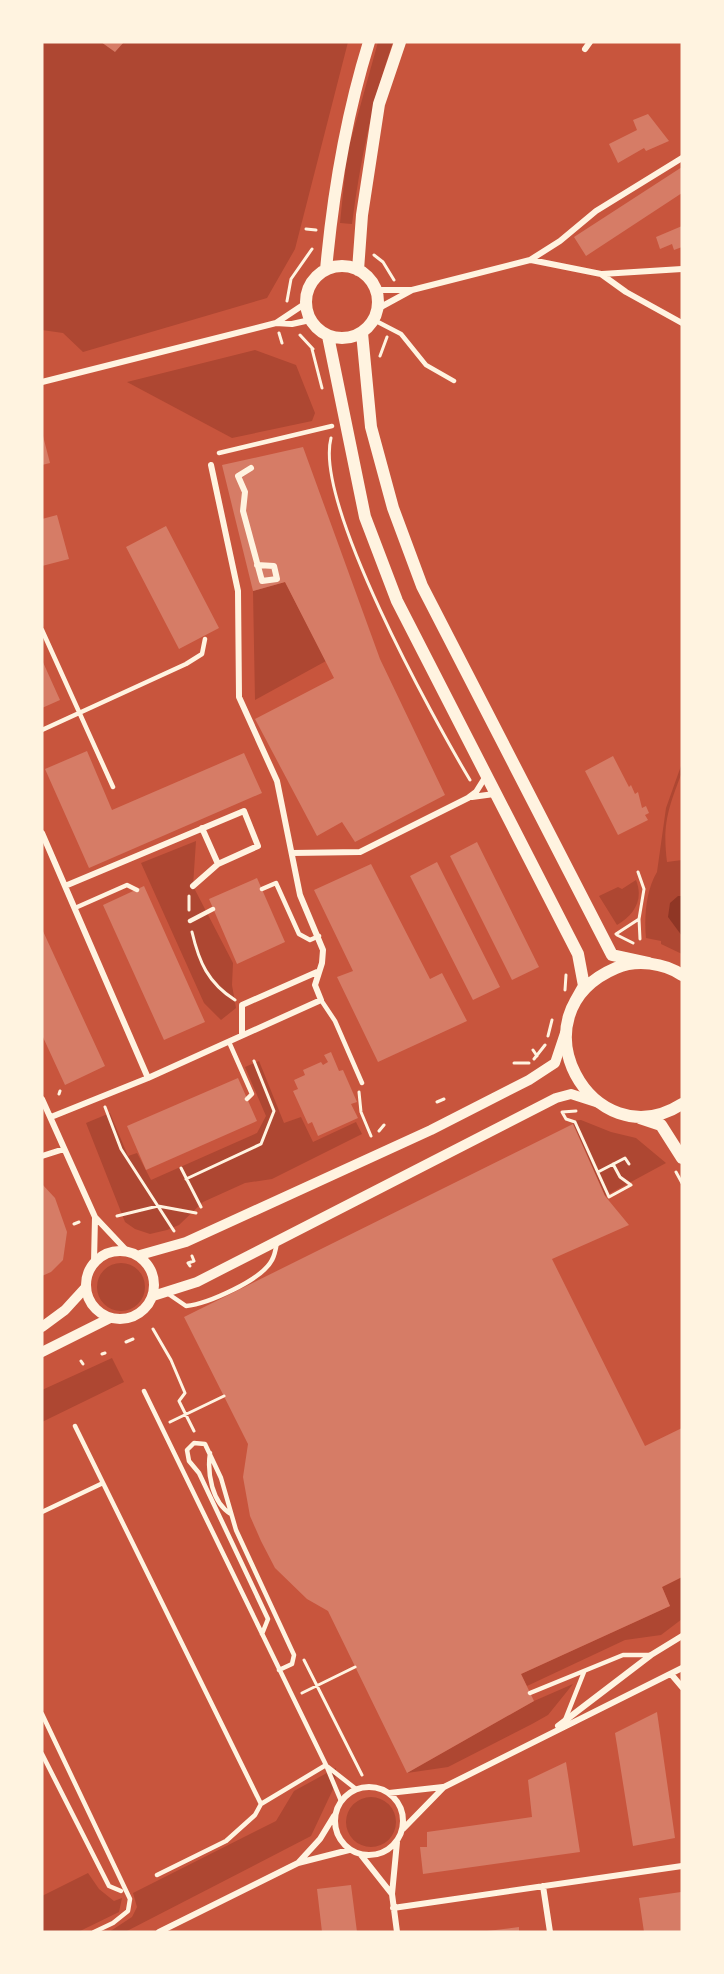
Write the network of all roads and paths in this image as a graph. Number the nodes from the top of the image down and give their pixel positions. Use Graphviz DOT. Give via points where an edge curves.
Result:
graph roads {
  1 [pos="369,42"];
  2 [pos="400,42"];
  3 [pos="590,42"];
  4 [pos="585,50"];
  5 [pos="682,158"];
  6 [pos="306,229"];
  7 [pos="319,231"];
  8 [pos="530,260"];
  9 [pos="682,269"];
  10 [pos="326,270"];
  11 [pos="358,270"];
  12 [pos="601,274"];
  13 [pos="376,290"];
  14 [pos="412,290"];
  15 [pos="306,303"];
  16 [pos="379,308"];
  17 [pos="310,320"];
  18 [pos="374,320"];
  19 [pos="276,323"];
  20 [pos="682,323"];
  21 [pos="278,332"];
  22 [pos="362,333"];
  23 [pos="328,336"];
  24 [pos="282,343"];
  25 [pos="382,345"];
  26 [pos="377,366"];
  27 [pos="318,373"];
  28 [pos="310,374"];
  29 [pos="454,381"];
  30 [pos="42,382"];
  31 [pos="332,426"];
  32 [pos="219,453"];
  33 [pos="211,465"];
  34 [pos="252,468"];
  35 [pos="257,565"];
  36 [pos="42,630"];
  37 [pos="205,639"];
  38 [pos="79,713"];
  39 [pos="42,730"];
  40 [pos="486,776"];
  41 [pos="113,787"];
  42 [pos="494,794"];
  43 [pos="468,798"];
  44 [pos="202,828"];
  45 [pos="42,832"];
  46 [pos="292,853"];
  47 [pos="218,864"];
  48 [pos="638,872"];
  49 [pos="65,886"];
  50 [pos="193,886"];
  51 [pos="262,889"];
  52 [pos="137,890"];
  53 [pos="75,908"];
  54 [pos="213,909"];
  55 [pos="639,919"];
  56 [pos="190,921"];
  57 [pos="611,926"];
  58 [pos="616,934"];
  59 [pos="319,936"];
  60 [pos="640,939"];
  61 [pos="641,948"];
  62 [pos="649,963"];
  63 [pos="566,969"];
  64 [pos="317,972"];
  65 [pos="680,974"];
  66 [pos="565,992"];
  67 [pos="321,1000"];
  68 [pos="575,1002"];
  69 [pos="243,1005"];
  70 [pos="552,1020"];
  71 [pos="566,1029"];
  72 [pos="242,1035"];
  73 [pos="229,1042"];
  74 [pos="533,1050"];
  75 [pos="537,1056"];
  76 [pos="254,1061"];
  77 [pos="514,1064"];
  78 [pos="148,1078"];
  79 [pos="362,1083"];
  80 [pos="42,1099"];
  81 [pos="247,1099"];
  82 [pos="362,1099"];
  83 [pos="444,1099"];
  84 [pos="437,1102"];
  85 [pos="682,1104"];
  86 [pos="602,1105"];
  87 [pos="105,1107"];
  88 [pos="562,1112"];
  89 [pos="630,1115"];
  90 [pos="51,1117"];
  91 [pos="384,1125"];
  92 [pos="379,1131"];
  93 [pos="371,1136"];
  94 [pos="64,1149"];
  95 [pos="42,1156"];
  96 [pos="682,1158"];
  97 [pos="613,1164"];
  98 [pos="629,1164"];
  99 [pos="180,1168"];
  100 [pos="598,1172"];
  101 [pos="186,1179"];
  102 [pos="158,1206"];
  103 [pos="201,1207"];
  104 [pos="196,1213"];
  105 [pos="117,1216"];
  106 [pos="95,1217"];
  107 [pos="80,1222"];
  108 [pos="74,1224"];
  109 [pos="174,1232"];
  110 [pos="278,1239"];
  111 [pos="128,1251"];
  112 [pos="140,1255"];
  113 [pos="192,1256"];
  114 [pos="94,1262"];
  115 [pos="190,1266"];
  116 [pos="86,1287"];
  117 [pos="165,1292"];
  118 [pos="153,1296"];
  119 [pos="110,1318"];
  120 [pos="44,1324"];
  121 [pos="153,1329"];
  122 [pos="133,1339"];
  123 [pos="126,1342"];
  124 [pos="42,1352"];
  125 [pos="144,1391"];
  126 [pos="224,1396"];
  127 [pos="186,1414"];
  128 [pos="75,1426"];
  129 [pos="161,1427"];
  130 [pos="194,1431"];
  131 [pos="210,1453"];
  132 [pos="103,1483"];
  133 [pos="42,1512"];
  134 [pos="232,1515"];
  135 [pos="262,1634"];
  136 [pos="682,1636"];
  137 [pos="651,1655"];
  138 [pos="303,1657"];
  139 [pos="355,1667"];
  140 [pos="682,1668"];
  141 [pos="279,1670"];
  142 [pos="584,1672"];
  143 [pos="671,1674"];
  144 [pos="317,1685"];
  145 [pos="682,1687"];
  146 [pos="530,1693"];
  147 [pos="293,1698"];
  148 [pos="42,1714"];
  149 [pos="564,1722"];
  150 [pos="548,1734"];
  151 [pos="42,1754"];
  152 [pos="326,1765"];
  153 [pos="362,1775"];
  154 [pos="444,1787"];
  155 [pos="357,1789"];
  156 [pos="389,1793"];
  157 [pos="341,1801"];
  158 [pos="261,1804"];
  159 [pos="335,1814"];
  160 [pos="403,1829"];
  161 [pos="397,1841"];
  162 [pos="349,1850"];
  163 [pos="362,1855"];
  164 [pos="298,1863"];
  165 [pos="682,1866"];
  166 [pos="157,1875"];
  167 [pos="543,1886"];
  168 [pos="121,1891"];
  169 [pos="392,1894"];
  170 [pos="393,1908"];
  171 [pos="94,1932"];
  172 [pos="159,1932"];
  173 [pos="397,1932"];
  174 [pos="550,1932"];
  1 -- 10 [label="main road" via="354,90 337,180"];
  2 -- 11 [label="main road" via="379,105"];
  3 -- 4 [label="street"];
  5 -- 8 [label="street" via="596,211 560,242"];
  6 -- 7 [label="path"];
  8 -- 12 [label="street"];
  8 -- 14 [label="street"];
  9 -- 12 [label="street"];
  10 -- 11 [label="main road"];
  10 -- 15 [label="main road" via="311,284"];
  11 -- 13 [label="main road" via="369,277"];
  12 -- 20 [label="street"];
  13 -- 14 [label="street"];
  13 -- 16 [label="main road"];
  14 -- 16 [label="street"];
  15 -- 17 [label="main road"];
  15 -- 19 [label="street"];
  16 -- 18 [label="main road"];
  17 -- 19 [label="street"];
  17 -- 23 [label="main road"];
  18 -- 22 [label="main road"];
  18 -- 29 [label="lane" via="401,334 426,364"];
  19 -- 30 [label="street"];
  21 -- 24 [label="path"];
  22 -- 23 [label="main road" via="347,339"];
  22 -- 62 [label="main road" via="371,427 393,508 422,586 612,954"];
  23 -- 40 [label="main road" via="365,517 397,601"];
  25 -- 26 [label="path"];
  27 -- 28 [label="path"];
  31 -- 32 [label="lane"];
  33 -- 46 [label="street" via="238,591 239,697 276,781"];
  34 -- 35 [label="street" via="238,476 245,492 243,511"];
  36 -- 38 [label="lane"];
  37 -- 38 [label="lane" via="202,654 186,664"];
  38 -- 39 [label="lane"];
  38 -- 41 [label="lane"];
  40 -- 42 [label="main road"];
  40 -- 43 [label="street"];
  42 -- 43 [label="street"];
  42 -- 68 [label="main road" via="578,954 584,986"];
  43 -- 46 [label="street" via="360,852"];
  44 -- 47 [label="street"];
  44 -- 47 [label="street" via="243,812 258,846"];
  44 -- 49 [label="street"];
  45 -- 49 [label="street"];
  46 -- 59 [label="street" via="300,895"];
  47 -- 50 [label="street"];
  48 -- 55 [label="path" via="644,889"];
  49 -- 53 [label="street"];
  50 -- 56 [label="path"];
  51 -- 59 [label="lane" via="276,883 299,934 310,940"];
  52 -- 53 [label="lane" via="127,885"];
  53 -- 78 [label="street"];
  54 -- 56 [label="lane"];
  55 -- 58 [label="path"];
  55 -- 60 [label="path"];
  56 -- 69 [label="path" via="203,968 212,982"];
  57 -- 58 [label="path"];
  58 -- 61 [label="path"];
  59 -- 64 [label="street" via="322,963"];
  62 -- 65 [label="main road"];
  62 -- 68 [label="main road" via="620,966 603,974"];
  63 -- 66 [label="path"];
  64 -- 67 [label="street" via="315,985"];
  64 -- 69 [label="street"];
  67 -- 72 [label="street"];
  67 -- 79 [label="lane" via="335,1020"];
  68 -- 71 [label="main road"];
  69 -- 72 [label="street"];
  70 -- 75 [label="path" via="545,1046"];
  71 -- 86 [label="main road" via="574,1074"];
  71 -- 112 [label="street" via="555,1063 529,1080 431,1130 186,1242"];
  72 -- 73 [label="street"];
  73 -- 78 [label="street"];
  73 -- 81 [label="lane" via="252,1094"];
  74 -- 75 [label="path"];
  75 -- 77 [label="path" via="529,1064"];
  76 -- 101 [label="path" via="274,1111 261,1144"];
  78 -- 90 [label="street"];
  80 -- 90 [label="street"];
  82 -- 93 [label="path" via="361,1112"];
  83 -- 84 [label="path"];
  85 -- 89 [label="main road" via="661,1113"];
  86 -- 89 [label="main road"];
  86 -- 110 [label="street" via="571,1094 556,1098"];
  87 -- 102 [label="path" via="121,1149"];
  88 -- 100 [label="path" via="566,1119 575,1122"];
  89 -- 96 [label="main road" via="661,1125"];
  90 -- 94 [label="street"];
  91 -- 92 [label="path"];
  94 -- 95 [label="street"];
  94 -- 106 [label="street"];
  97 -- 98 [label="path" via="625,1158"];
  97 -- 100 [label="path"];
  97 -- 100 [label="path" via="620,1177 631,1185 609,1197"];
  99 -- 101 [label="path"];
  101 -- 103 [label="path"];
  102 -- 104 [label="path"];
  102 -- 105 [label="path"];
  102 -- 109 [label="path"];
  106 -- 111 [label="street"];
  106 -- 114 [label="street"];
  107 -- 108 [label="path"];
  110 -- 117 [label="street" via="197,1282"];
  110 -- 117 [label="lane" via="272,1262 256,1277 199,1305 186,1306"];
  111 -- 112 [label="street"];
  111 -- 114 [label="street"];
  112 -- 118 [label="street" via="151,1271"];
  113 -- 115 [label="path"];
  114 -- 116 [label="street"];
  116 -- 119 [label="street" via="96,1308"];
  116 -- 120 [label="street"];
  117 -- 118 [label="street"];
  118 -- 119 [label="street" via="134,1316"];
  119 -- 124 [label="street"];
  121 -- 127 [label="path" via="185,1393 179,1401"];
  122 -- 123 [label="path"];
  125 -- 129 [label="lane"];
  126 -- 127 [label="path"];
  127 -- 129 [label="path"];
  127 -- 130 [label="path"];
  128 -- 132 [label="lane"];
  129 -- 135 [label="lane"];
  131 -- 134 [label="lane"];
  131 -- 134 [label="lane" via="208,1475 223,1510"];
  131 -- 135 [label="lane" via="205,1444 194,1443 187,1450 268,1619"];
  132 -- 133 [label="lane"];
  132 -- 158 [label="lane"];
  134 -- 141 [label="lane" via="294,1654 292,1664"];
  135 -- 141 [label="lane"];
  136 -- 137 [label="street"];
  137 -- 142 [label="lane" via="623,1655"];
  137 -- 149 [label="street"];
  138 -- 144 [label="path"];
  139 -- 144 [label="path"];
  140 -- 143 [label="street"];
  141 -- 147 [label="lane"];
  142 -- 146 [label="lane"];
  142 -- 149 [label="lane"];
  143 -- 145 [label="street"];
  143 -- 150 [label="street"];
  144 -- 147 [label="path"];
  144 -- 153 [label="path"];
  147 -- 152 [label="lane"];
  148 -- 171 [label="lane" via="130,1899 128,1911"];
  149 -- 150 [label="street"];
  150 -- 154 [label="street"];
  151 -- 168 [label="lane" via="109,1886"];
  152 -- 155 [label="lane"];
  152 -- 157 [label="lane"];
  152 -- 158 [label="lane"];
  154 -- 156 [label="street"];
  154 -- 160 [label="street"];
  155 -- 156 [label="street" via="376,1788"];
  155 -- 157 [label="street"];
  156 -- 160 [label="street" via="401,1809"];
  157 -- 159 [label="street"];
  158 -- 166 [label="lane" via="255,1815 226,1841"];
  159 -- 162 [label="street" via="337,1834"];
  159 -- 164 [label="street" via="320,1839"];
  160 -- 161 [label="street"];
  161 -- 163 [label="street" via="381,1853"];
  161 -- 169 [label="street"];
  162 -- 163 [label="street"];
  162 -- 164 [label="street"];
  163 -- 169 [label="street"];
  164 -- 172 [label="street"];
  165 -- 167 [label="street"];
  167 -- 170 [label="street"];
  167 -- 174 [label="street"];
  169 -- 170 [label="street"];
  170 -- 173 [label="street"];
}
